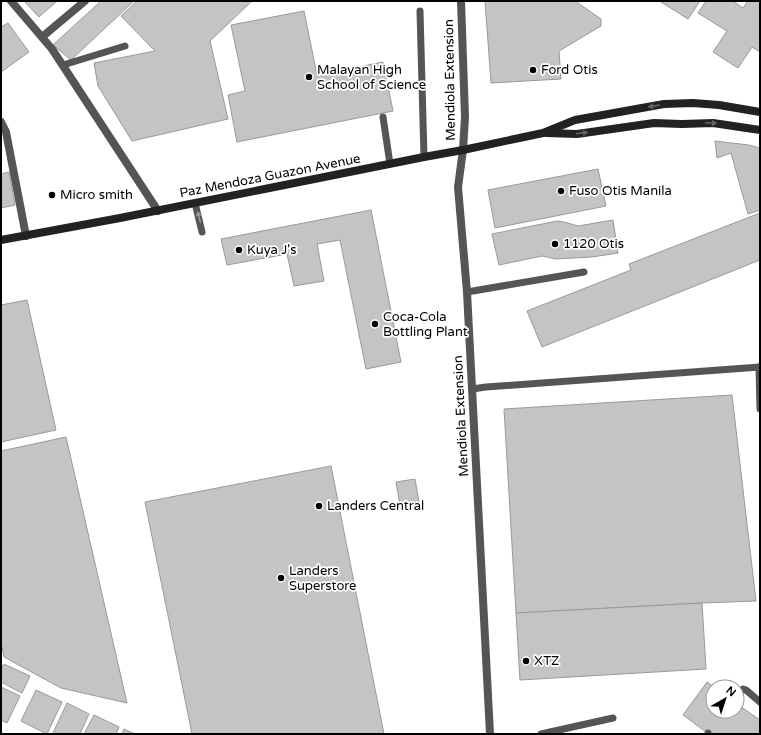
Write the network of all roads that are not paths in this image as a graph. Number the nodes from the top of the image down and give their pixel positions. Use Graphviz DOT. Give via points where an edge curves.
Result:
graph roads {
  1 [pos="11,1"];
  2 [pos="85,1"];
  3 [pos="461,1"];
  4 [pos="420,12"];
  5 [pos="42,37"];
  6 [pos="125,46"];
  7 [pos="63,66"];
  8 [pos="760,112"];
  9 [pos="383,117"];
  10 [pos="1,122"];
  11 [pos="760,130"];
  12 [pos="543,133"];
  13 [pos="463,150"];
  14 [pos="424,157"];
  15 [pos="390,164"];
  16 [pos="195,203"];
  17 [pos="158,211"];
  18 [pos="202,232"];
  19 [pos="26,236"];
  20 [pos="1,240"];
  21 [pos="584,272"];
  22 [pos="467,292"];
  23 [pos="759,367"];
  24 [pos="472,389"];
  25 [pos="760,409"];
  26 [pos="745,690"];
  27 [pos="760,702"];
  28 [pos="612,718"];
  29 [pos="490,734"];
  30 [pos="541,734"];
  1 -- 5 [label="street"];
  2 -- 5 [label="street"];
  3 -- 13 [label="street, Mendiola Extension" via="465,117"];
  4 -- 14 [label="lane"];
  5 -- 7 [label="street"];
  6 -- 7 [label="lane"];
  7 -- 17 [label="street"];
  8 -- 12 [label="main road, Paz Mendoza Guazon Avenue, one-way" via="719,105 664,104 574,120"];
  9 -- 15 [label="lane"];
  10 -- 19 [label="street" via="6,132"];
  12 -- 11 [label="main road, Paz Mendoza Guazon Avenue, one-way" via="577,134 654,123 713,123"];
  12 -- 13 [label="main road, Paz Mendoza Guazon Avenue"];
  13 -- 14 [label="main road, Paz Mendoza Guazon Avenue"];
  13 -- 22 [label="street, Mendiola Extension" via="458,187"];
  14 -- 15 [label="main road, Paz Mendoza Guazon Avenue"];
  15 -- 16 [label="main road, Paz Mendoza Guazon Avenue"];
  16 -- 17 [label="main road, Paz Mendoza Guazon Avenue"];
  18 -- 16 [label="lane, one-way"];
  17 -- 19 [label="main road, Paz Mendoza Guazon Avenue"];
  19 -- 20 [label="main road, Paz Mendoza Guazon Avenue"];
  21 -- 22 [label="lane"];
  22 -- 24 [label="street, Mendiola Extension"];
  23 -- 24 [label="lane"];
  23 -- 25 [label="lane"];
  24 -- 29 [label="street, Mendiola Extension"];
  26 -- 27 [label="lane"];
  28 -- 30 [label="lane"];
}
